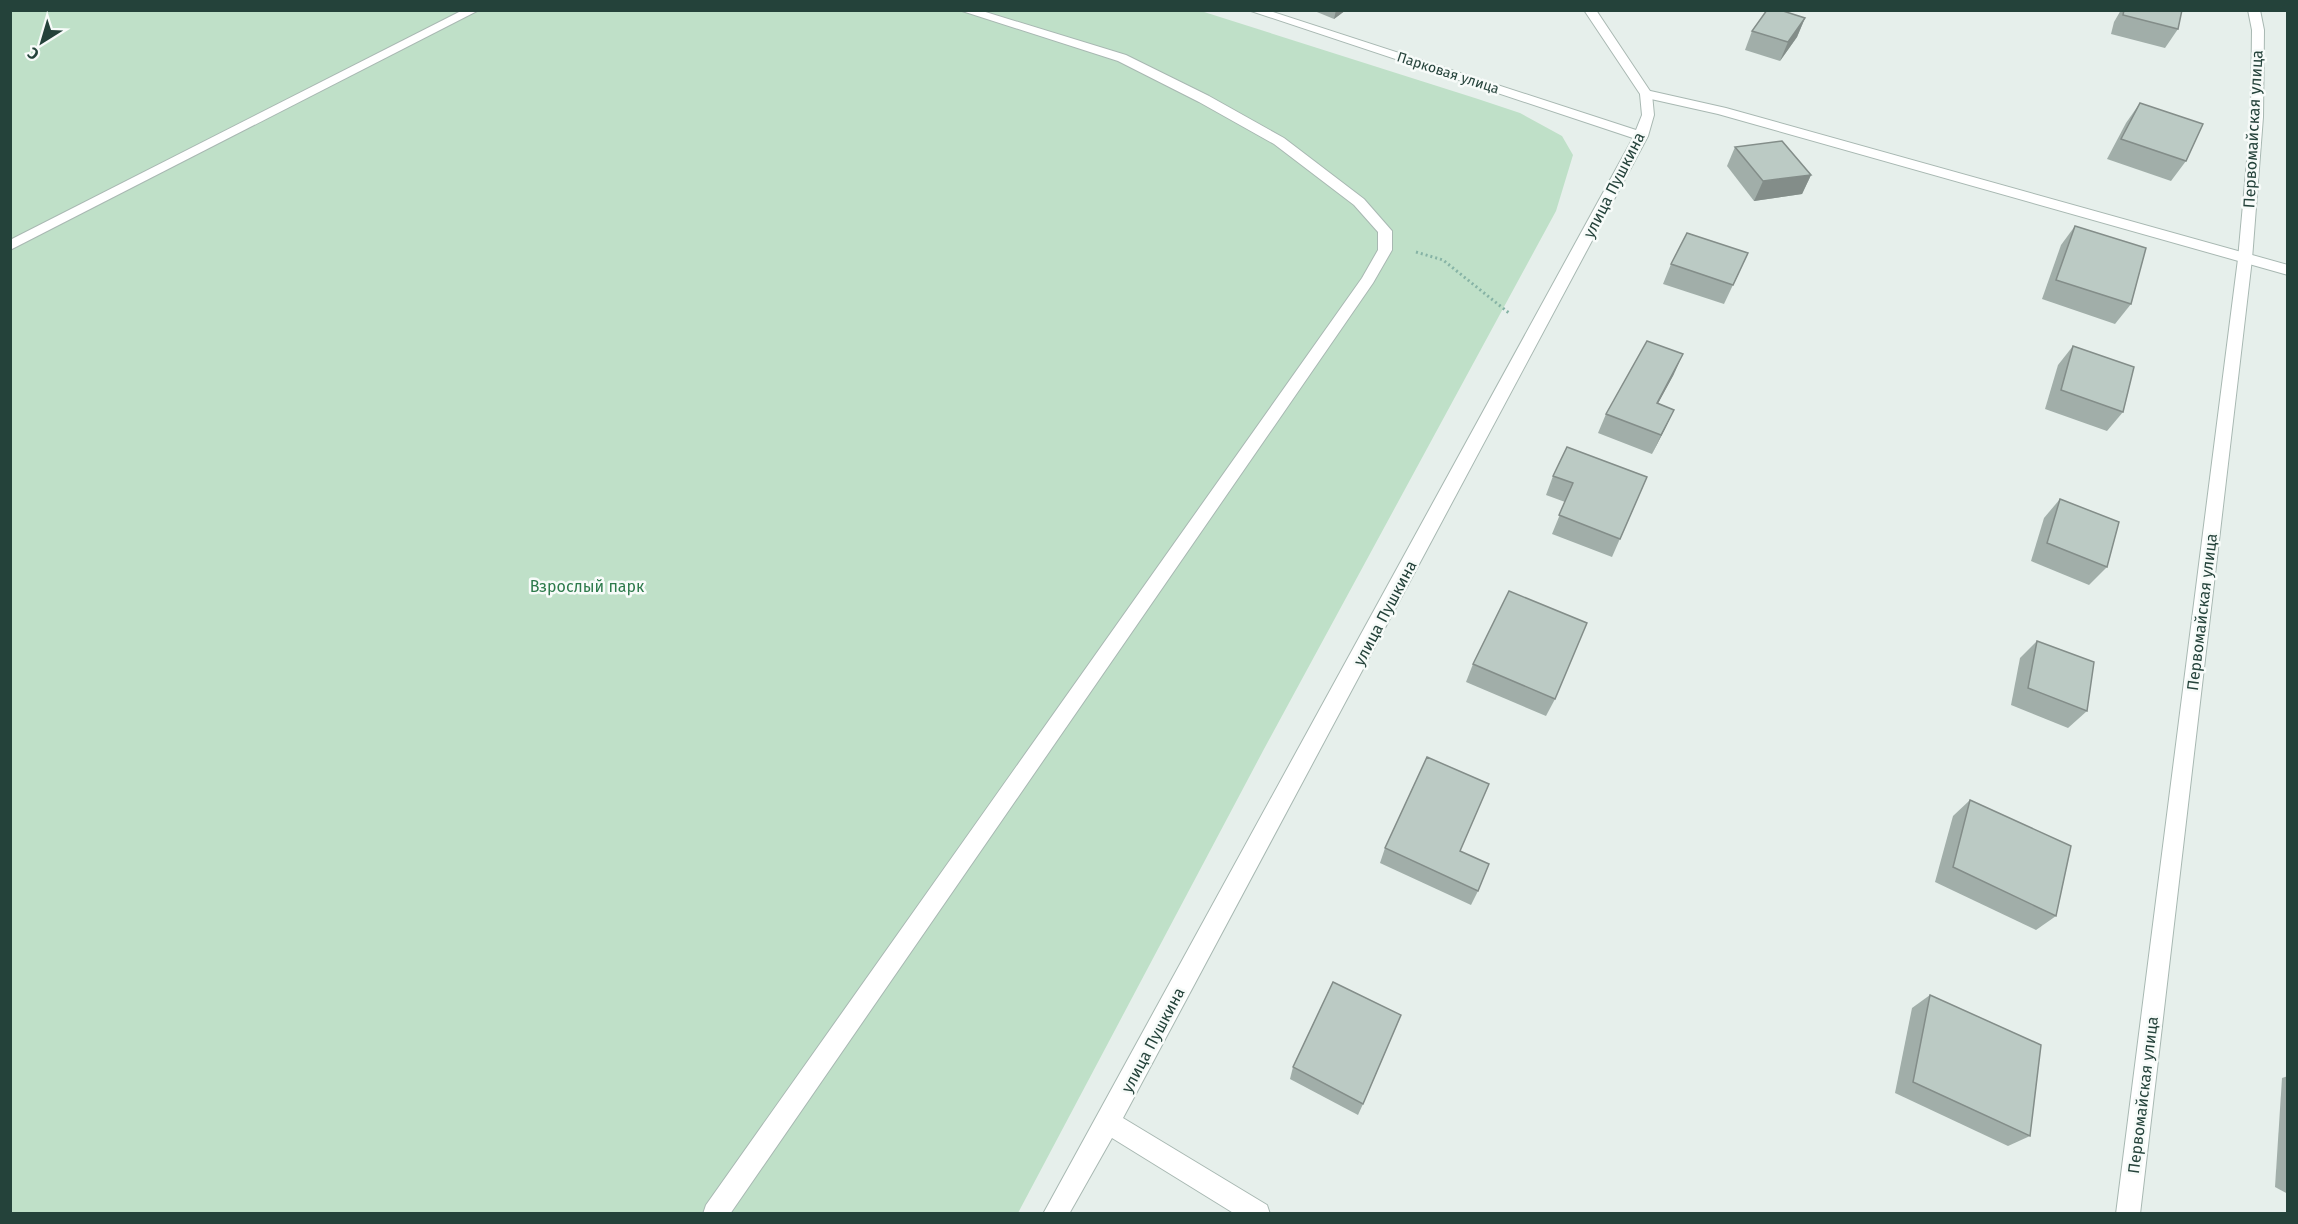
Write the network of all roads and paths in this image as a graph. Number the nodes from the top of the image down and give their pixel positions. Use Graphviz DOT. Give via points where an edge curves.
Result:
graph roads {
  1 [pos="473,10"];
  2 [pos="965,10"];
  3 [pos="1254,10"];
  4 [pos="1590,10"];
  5 [pos="2254,10"];
  6 [pos="1646,94"];
  7 [pos="1641,136"];
  8 [pos="1385,231"];
  9 [pos="10,246"];
  10 [pos="2245,258"];
  11 [pos="2288,270"];
  12 [pos="1536,333"];
  13 [pos="1108,1122"];
  14 [pos="715,1214"];
  15 [pos="1055,1214"];
  16 [pos="1258,1214"];
  17 [pos="2128,1214"];
  1 -- 9 [label="street"];
  2 -- 8 [label="street" via="1122,58 1204,99 1279,141 1359,202"];
  3 -- 7 [label="street, Парковая улица"];
  4 -- 6 [label="street"];
  5 -- 10 [label="street, Первомайская улица" via="2258,30 2258,117"];
  6 -- 7 [label="street, улица Пушкина" via="1648,115"];
  6 -- 10 [label="street" via="1721,111"];
  7 -- 12 [label="street, улица Пушкина"];
  8 -- 12 [label="path" via="1413,251 1443,260"];
  8 -- 14 [label="street" via="1385,250 1368,280"];
  10 -- 11 [label="street"];
  10 -- 17 [label="street, Первомайская улица"];
  12 -- 13 [label="street, улица Пушкина"];
  13 -- 15 [label="street, улица Пушкина"];
  13 -- 16 [label="street"];
}
